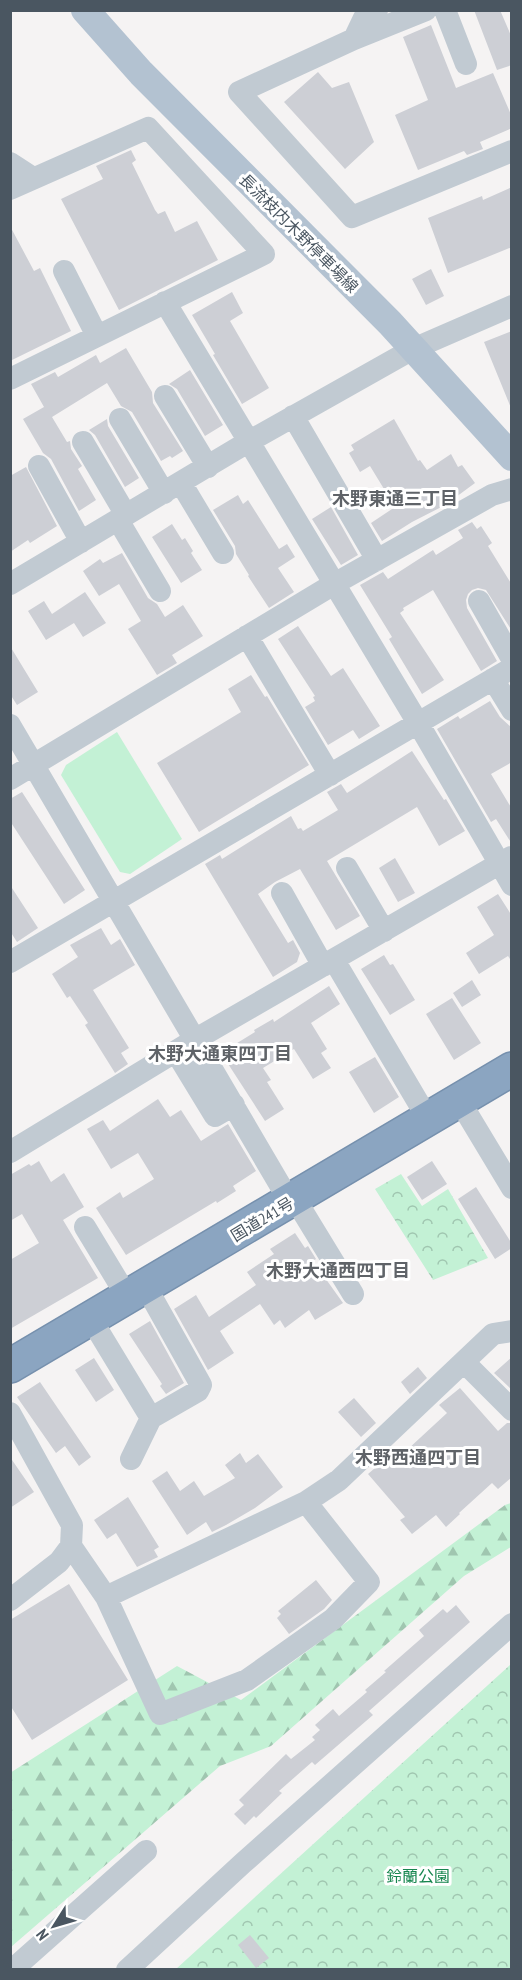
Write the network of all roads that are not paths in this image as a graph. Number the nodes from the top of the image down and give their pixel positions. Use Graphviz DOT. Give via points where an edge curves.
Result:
graph roads {
  1 [pos="85,10"];
  2 [pos="377,10"];
  3 [pos="426,10"];
  4 [pos="445,10"];
  5 [pos="354,39"];
  6 [pos="466,64"];
  7 [pos="512,151"];
  8 [pos="10,163"];
  9 [pos="33,178"];
  10 [pos="10,189"];
  11 [pos="64,271"];
  12 [pos="165,302"];
  13 [pos="511,308"];
  14 [pos="97,336"];
  15 [pos="413,349"];
  16 [pos="10,379"];
  17 [pos="165,396"];
  18 [pos="293,417"];
  19 [pos="120,419"];
  20 [pos="83,442"];
  21 [pos="248,442"];
  22 [pos="512,457"];
  23 [pos="39,466"];
  24 [pos="208,467"];
  25 [pos="172,488"];
  26 [pos="512,489"];
  27 [pos="122,518"];
  28 [pos="81,542"];
  29 [pos="223,553"];
  30 [pos="377,560"];
  31 [pos="10,584"];
  32 [pos="334,584"];
  33 [pos="160,591"];
  34 [pos="478,601"];
  35 [pos="247,636"];
  36 [pos="512,659"];
  37 [pos="502,674"];
  38 [pos="512,710"];
  39 [pos="418,723"];
  40 [pos="10,725"];
  41 [pos="34,765"];
  42 [pos="330,774"];
  43 [pos="10,779"];
  44 [pos="506,861"];
  45 [pos="347,868"];
  46 [pos="512,885"];
  47 [pos="282,893"];
  48 [pos="114,900"];
  49 [pos="384,931"];
  50 [pos="10,962"];
  51 [pos="329,963"];
  52 [pos="196,1039"];
  53 [pos="176,1052"];
  54 [pos="512,1069"];
  55 [pos="459,1100"];
  56 [pos="234,1105"];
  57 [pos="428,1119"];
  58 [pos="10,1152"];
  59 [pos="512,1188"];
  60 [pos="293,1200"];
  61 [pos="85,1227"];
  62 [pos="137,1292"];
  63 [pos="353,1294"];
  64 [pos="91,1319"];
  65 [pos="512,1331"];
  66 [pos="464,1362"];
  67 [pos="10,1366"];
  68 [pos="512,1410"];
  69 [pos="10,1413"];
  70 [pos="151,1418"];
  71 [pos="131,1459"];
  72 [pos="306,1502"];
  73 [pos="71,1546"];
  74 [pos="106,1597"];
  75 [pos="10,1600"];
  76 [pos="512,1624"];
  77 [pos="146,1851"];
  78 [pos="12,1970"];
  79 [pos="128,1970"];
  1 -- 15 [label="main road, 長流枝内木野停車場線"];
  2 -- 5 [label="street" via="364,18"];
  3 -- 5 [label="street"];
  4 -- 6 [label="street"];
  5 -- 7 [label="street" via="239,92 352,217"];
  8 -- 9 [label="street"];
  9 -- 10 [label="street"];
  9 -- 12 [label="street" via="148,128 264,254"];
  11 -- 14 [label="street"];
  12 -- 14 [label="street"];
  12 -- 21 [label="street"];
  13 -- 15 [label="street"];
  14 -- 16 [label="street"];
  15 -- 18 [label="street"];
  15 -- 22 [label="main road, 長流枝内木野停車場線"];
  17 -- 24 [label="street"];
  18 -- 21 [label="street"];
  18 -- 30 [label="street"];
  19 -- 25 [label="street"];
  20 -- 27 [label="street"];
  21 -- 24 [label="street"];
  21 -- 32 [label="street"];
  23 -- 28 [label="street"];
  24 -- 25 [label="street"];
  25 -- 27 [label="street"];
  25 -- 29 [label="street"];
  26 -- 30 [label="street" via="492,495"];
  27 -- 28 [label="street"];
  27 -- 33 [label="street"];
  28 -- 31 [label="street"];
  30 -- 32 [label="street"];
  32 -- 35 [label="street"];
  32 -- 39 [label="street"];
  34 -- 36 [label="street"];
  35 -- 41 [label="street"];
  35 -- 42 [label="street"];
  37 -- 38 [label="street"];
  37 -- 39 [label="street"];
  39 -- 42 [label="street"];
  39 -- 44 [label="street"];
  40 -- 41 [label="street"];
  41 -- 43 [label="street"];
  41 -- 48 [label="street"];
  42 -- 48 [label="street"];
  44 -- 46 [label="street"];
  44 -- 49 [label="street"];
  45 -- 49 [label="street"];
  47 -- 51 [label="street"];
  48 -- 50 [label="street"];
  48 -- 52 [label="street"];
  49 -- 51 [label="street"];
  51 -- 52 [label="street"];
  51 -- 57 [label="street"];
  52 -- 53 [label="street"];
  52 -- 56 [label="street"];
  53 -- 56 [label="street" via="215,1116"];
  53 -- 58 [label="street"];
  54 -- 55 [label="highway, 国道241号"];
  55 -- 57 [label="highway, 国道241号"];
  55 -- 59 [label="street"];
  56 -- 60 [label="street"];
  57 -- 60 [label="highway, 国道241号"];
  60 -- 62 [label="highway, 国道241号"];
  60 -- 63 [label="street"];
  61 -- 62 [label="street"];
  62 -- 64 [label="highway, 国道241号"];
  62 -- 70 [label="street" via="201,1384 198,1392"];
  64 -- 67 [label="highway, 国道241号"];
  64 -- 70 [label="street"];
  65 -- 66 [label="street" via="493,1334"];
  66 -- 68 [label="street"];
  66 -- 72 [label="street" via="339,1480"];
  69 -- 73 [label="street" via="72,1525"];
  70 -- 71 [label="street"];
  72 -- 74 [label="street"];
  72 -- 74 [label="street" via="369,1582 333,1619 247,1680 160,1714"];
  73 -- 74 [label="street"];
  73 -- 75 [label="street" via="60,1562"];
  76 -- 79 [label="street"];
  77 -- 78 [label="street"];
}
